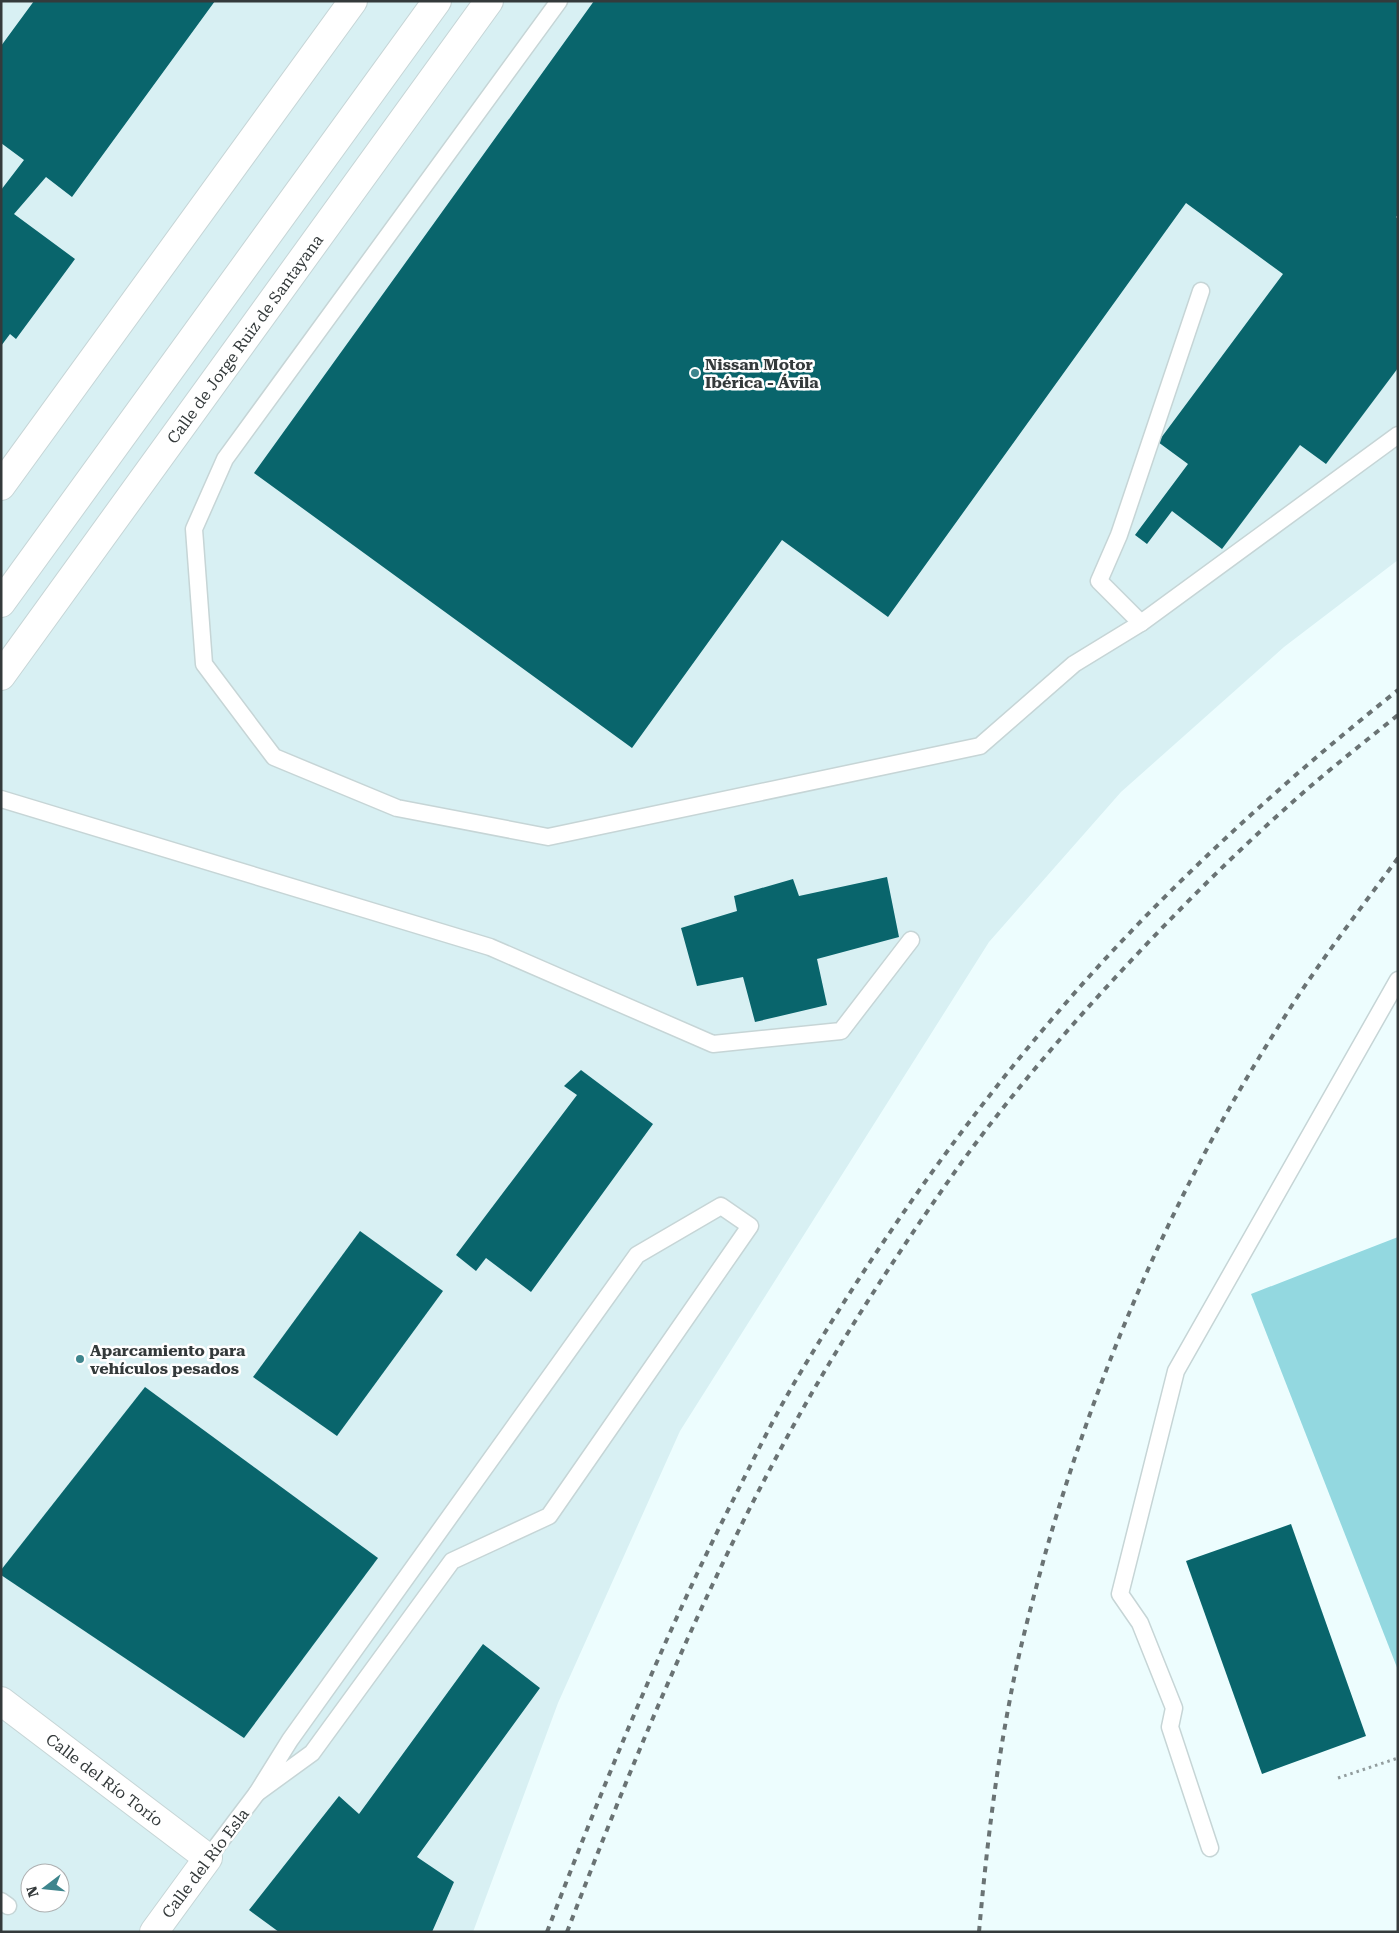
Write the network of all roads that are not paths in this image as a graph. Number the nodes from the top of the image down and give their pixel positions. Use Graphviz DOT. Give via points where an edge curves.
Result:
graph roads {
  1 [pos="353,1"];
  2 [pos="437,1"];
  3 [pos="489,1"];
  4 [pos="559,1"];
  5 [pos="1201,291"];
  6 [pos="1398,435"];
  7 [pos="1,486"];
  8 [pos="1,604"];
  9 [pos="1140,623"];
  10 [pos="1,676"];
  11 [pos="1,799"];
  12 [pos="911,940"];
  13 [pos="1398,980"];
  14 [pos="1,1701"];
  15 [pos="257,1794"];
  16 [pos="1210,1848"];
  17 [pos="208,1858"];
  18 [pos="154,1932"];
  1 -- 7 [label="main road"];
  2 -- 8 [label="main road"];
  3 -- 10 [label="main road, Calle de Jorge Ruiz de Santayana"];
  4 -- 9 [label="lane" via="225,459 194,528 204,664 274,757 397,808 548,837 980,746 1074,664"];
  5 -- 9 [label="lane" via="1119,535 1099,581"];
  6 -- 9 [label="lane"];
  11 -- 12 [label="lane" via="490,948 713,1044 841,1031"];
  13 -- 16 [label="lane" via="1176,1371 1120,1594 1140,1623 1174,1708 1170,1727"];
  14 -- 17 [label="main road, Calle del Río Torío"];
  15 -- 15 [label="lane" via="312,1753 452,1562 549,1516 750,1226 721,1206 637,1255 290,1740"];
  15 -- 17 [label="lane, Calle del Río Esla"];
  17 -- 18 [label="main road, Calle del Río Esla"];
}
